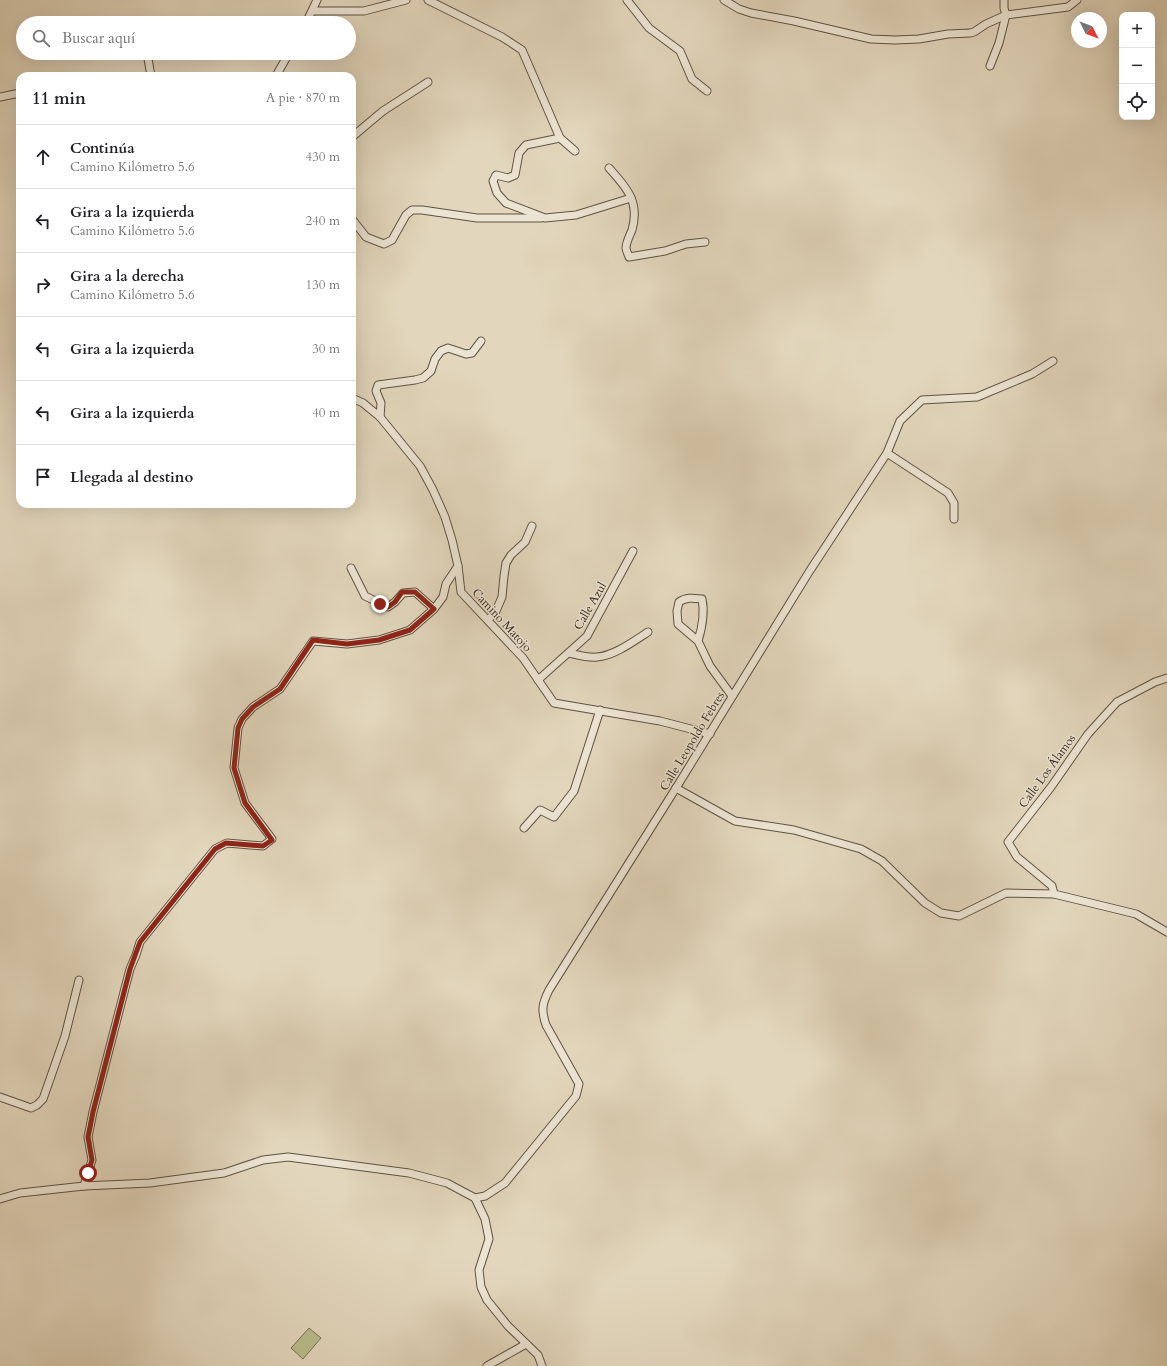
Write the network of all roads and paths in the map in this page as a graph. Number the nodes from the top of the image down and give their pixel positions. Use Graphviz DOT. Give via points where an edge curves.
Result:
graph roads {
  1 [pos="317,0"];
  2 [pos="406,0"];
  3 [pos="428,0"];
  4 [pos="627,0"];
  5 [pos="724,0"];
  6 [pos="1004,0"];
  7 [pos="1077,0"];
  8 [pos="313,11"];
  9 [pos="1006,15"];
  10 [pos="310,16"];
  11 [pos="149,60"];
  12 [pos="285,60"];
  13 [pos="990,66"];
  14 [pos="151,72"];
  15 [pos="278,72"];
  16 [pos="428,82"];
  17 [pos="707,91"];
  18 [pos="16,94"];
  19 [pos="0,97"];
  20 [pos="356,134"];
  21 [pos="560,138"];
  22 [pos="575,151"];
  23 [pos="609,168"];
  24 [pos="631,198"];
  25 [pos="545,218"];
  26 [pos="356,224"];
  27 [pos="705,242"];
  28 [pos="481,341"];
  29 [pos="1053,361"];
  30 [pos="356,399"];
  31 [pos="380,417"];
  32 [pos="887,452"];
  33 [pos="954,519"];
  34 [pos="532,526"];
  35 [pos="633,551"];
  36 [pos="458,566"];
  37 [pos="351,568"];
  38 [pos="434,609"];
  39 [pos="488,620"];
  40 [pos="648,632"];
  41 [pos="698,641"];
  42 [pos="569,653"];
  43 [pos="1167,678"];
  44 [pos="538,680"];
  45 [pos="732,696"];
  46 [pos="600,710"];
  47 [pos="710,734"];
  48 [pos="676,788"];
  49 [pos="524,828"];
  50 [pos="1054,894"];
  51 [pos="1167,932"];
  52 [pos="79,980"];
  53 [pos="0,1097"];
  54 [pos="84,1186"];
  55 [pos="475,1198"];
  56 [pos="0,1199"];
  57 [pos="526,1344"];
  58 [pos="487,1366"];
  59 [pos="542,1366"];
  1 -- 8 [label="street"];
  2 -- 8 [label="street" via="364,11"];
  3 -- 21 [label="street" via="502,37 522,50"];
  4 -- 17 [label="street" via="649,28 680,51 692,79"];
  5 -- 9 [label="street" via="751,13 871,39 919,39 974,32"];
  6 -- 9 [label="street"];
  7 -- 9 [label="street" via="1068,7"];
  8 -- 10 [label="street"];
  9 -- 13 [label="street"];
  11 -- 14 [label="street"];
  12 -- 15 [label="street"];
  16 -- 20 [label="street" via="383,111"];
  18 -- 19 [label="street"];
  21 -- 22 [label="street"];
  21 -- 25 [label="street" via="526,145 519,153 514,175 508,178 496,175 493,180 497,193 506,203"];
  23 -- 24 [label="street" via="622,182"];
  24 -- 25 [label="street" via="576,215"];
  24 -- 27 [label="street" via="636,212 626,248 629,257"];
  25 -- 26 [label="street" via="477,218 412,210 406,215 392,240 384,244 366,237"];
  28 -- 31 [label="street" via="472,353 466,354 448,348 441,351 431,371 423,378 378,385 376,391 381,403"];
  29 -- 32 [label="street, Calle Leopoldo Febres" via="1032,374 977,396 922,400 900,421"];
  30 -- 31 [label="street, Camino Matojo" via="363,402"];
  31 -- 36 [label="street, Camino Matojo" via="420,466 433,490 447,522"];
  32 -- 33 [label="street" via="948,493 954,504"];
  32 -- 45 [label="street, Calle Leopoldo Febres"];
  34 -- 39 [label="street" via="525,542 506,563 502,597 496,611"];
  35 -- 42 [label="street, Calle Azul" via="587,636"];
  36 -- 38 [label="street" via="446,584 443,597"];
  36 -- 39 [label="street, Camino Matojo" via="461,592"];
  37 -- 38 [label="street" via="365,596 372,600 388,607 402,592 415,592"];
  38 -- 54 [label="street" via="410,630 379,640 347,644 313,640 280,689 253,707 242,719 238,728 234,768 245,803 272,840 263,846 226,843 215,849 140,942 130,969 93,1112 88,1137 92,1160"];
  39 -- 44 [label="street, Camino Matojo" via="523,658"];
  40 -- 42 [label="street" via="607,655 587,657"];
  41 -- 41 [label="street" via="702,629 702,599 684,599 679,602 678,624"];
  41 -- 45 [label="street" via="710,666"];
  42 -- 44 [label="street, Calle Azul"];
  43 -- 50 [label="street, Calle Los Álamos" via="1118,702 1088,734 1008,842 1017,857 1052,886"];
  44 -- 46 [label="street, Camino Matojo" via="554,703"];
  45 -- 47 [label="street, Calle Leopoldo Febres"];
  46 -- 47 [label="street, Camino Matojo" via="660,721"];
  46 -- 49 [label="street" via="574,791 554,817 540,810"];
  47 -- 48 [label="street, Calle Leopoldo Febres"];
  48 -- 50 [label="street" via="735,821 794,830 861,849 882,861 925,903 940,913 959,916 1006,892"];
  48 -- 55 [label="street, Calle Leopoldo Febres" via="543,1003 546,1024 579,1084 576,1096 505,1183 485,1196"];
  50 -- 51 [label="street" via="1136,914"];
  52 -- 53 [label="street" via="65,1036 43,1099 31,1108"];
  54 -- 55 [label="street" via="150,1183 224,1173 262,1160 288,1157 409,1173 447,1183"];
  54 -- 56 [label="street" via="20,1193"];
  55 -- 57 [label="street" via="486,1219 489,1239 479,1270 481,1287 487,1300"];
  57 -- 58 [label="street"];
  57 -- 59 [label="street" via="538,1355"];
}
